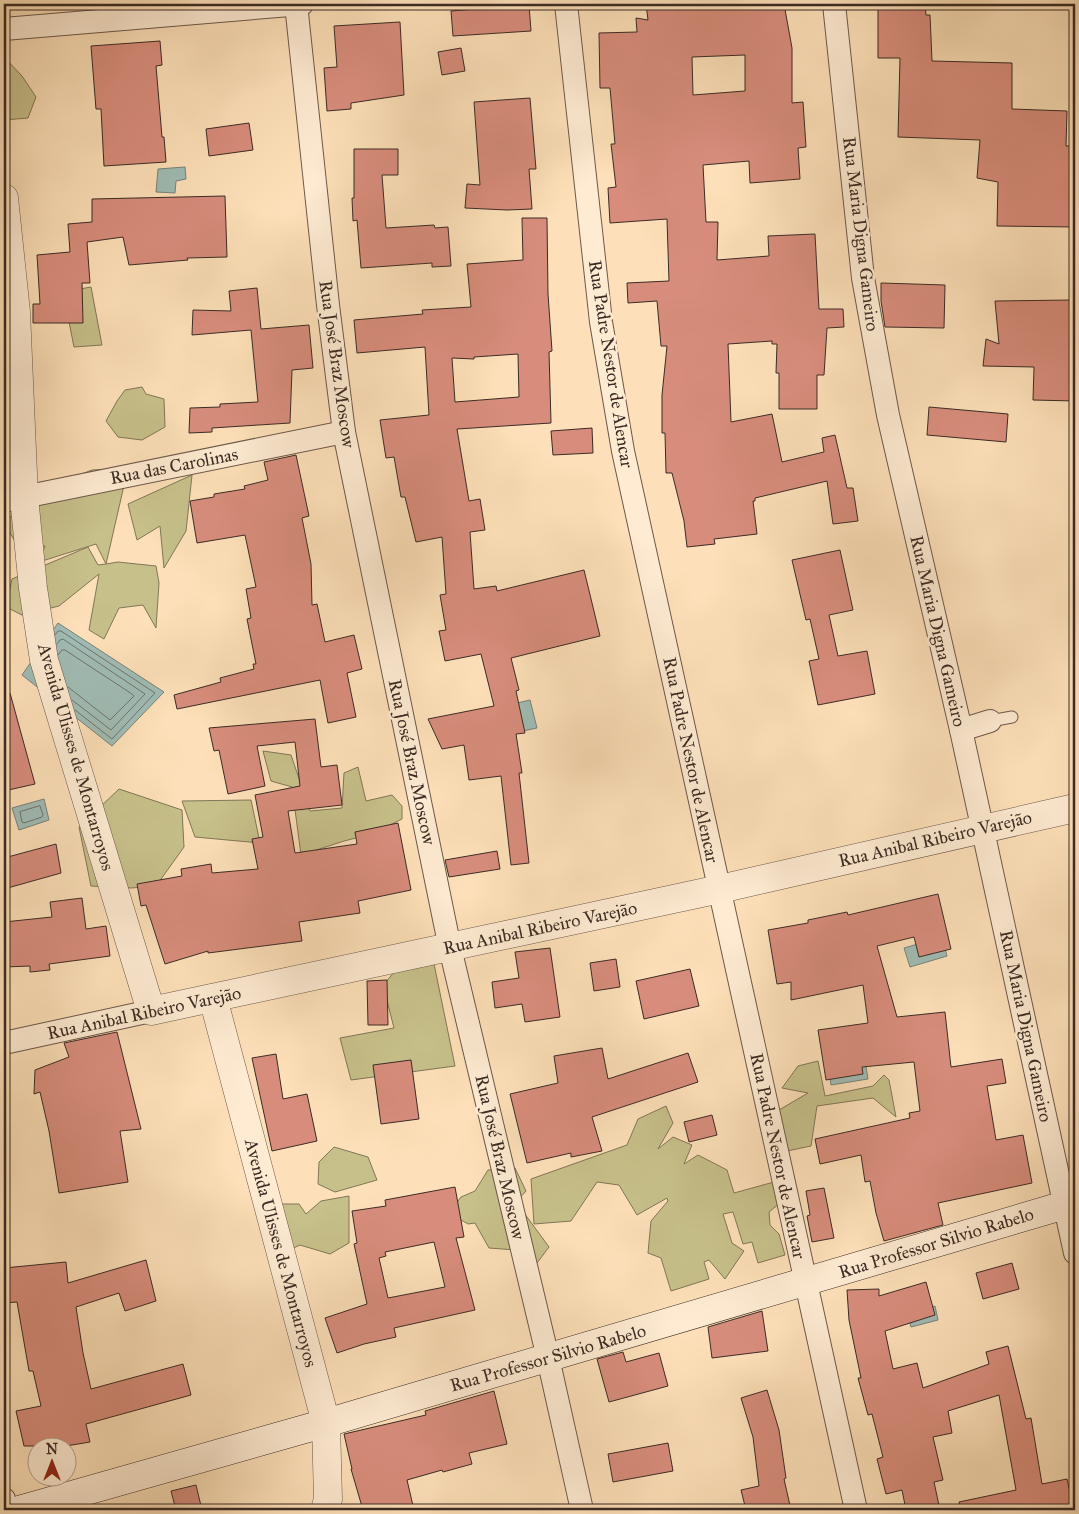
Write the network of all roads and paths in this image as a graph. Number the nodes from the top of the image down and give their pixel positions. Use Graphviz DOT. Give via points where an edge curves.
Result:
graph roads {
  1 [pos="296,4"];
  2 [pos="302,4"];
  3 [pos="566,4"];
  4 [pos="834,4"];
  5 [pos="4,30"];
  6 [pos="4,198"];
  7 [pos="344,432"];
  8 [pos="14,499"];
  9 [pos="1001,719"];
  10 [pos="961,730"];
  11 [pos="1075,808"];
  12 [pos="983,828"];
  13 [pos="720,889"];
  14 [pos="450,948"];
  15 [pos="213,998"];
  16 [pos="152,1011"];
  17 [pos="4,1043"];
  18 [pos="1070,1203"];
  19 [pos="1075,1253"];
  20 [pos="806,1282"];
  21 [pos="548,1358"];
  22 [pos="326,1423"];
  23 [pos="4,1499"];
  24 [pos="6,1510"];
  25 [pos="19,1510"];
  26 [pos="325,1510"];
  27 [pos="582,1510"];
  28 [pos="856,1510"];
  1 -- 2 [label="street"];
  1 -- 5 [label="street"];
  1 -- 7 [label="street, Rua José Braz Moscow"];
  3 -- 13 [label="street, Rua Padre Nestor de Alencar" via="601,322 623,451"];
  4 -- 10 [label="street, Rua Maria Digna Gameiro" via="863,278 888,415"];
  6 -- 8 [label="street, Avenida Ulisses de Montarroyos" via="16,312"];
  7 -- 8 [label="street, Rua das Carolinas"];
  7 -- 14 [label="street, Rua José Braz Moscow"];
  8 -- 16 [label="street, Avenida Ulisses de Montarroyos" via="44,660"];
  9 -- 10 [label="street"];
  10 -- 12 [label="street, Rua Maria Digna Gameiro"];
  11 -- 12 [label="street, Rua Anibal Ribeiro Varejão"];
  12 -- 13 [label="street, Rua Anibal Ribeiro Varejão"];
  12 -- 18 [label="street, Rua Maria Digna Gameiro"];
  13 -- 14 [label="street, Rua Anibal Ribeiro Varejão"];
  13 -- 20 [label="street, Rua Padre Nestor de Alencar"];
  14 -- 15 [label="street, Rua Anibal Ribeiro Varejão"];
  14 -- 21 [label="street, Rua José Braz Moscow"];
  15 -- 16 [label="street, Rua Anibal Ribeiro Varejão"];
  15 -- 22 [label="street, Avenida Ulisses de Montarroyos"];
  16 -- 17 [label="street, Rua Anibal Ribeiro Varejão"];
  18 -- 19 [label="street, Rua Maria Digna Gameiro"];
  18 -- 20 [label="street, Rua Professor Silvio Rabelo"];
  20 -- 21 [label="street, Rua Professor Silvio Rabelo"];
  20 -- 28 [label="street, Rua Padre Nestor de Alencar"];
  21 -- 22 [label="street, Rua Professor Silvio Rabelo"];
  21 -- 27 [label="street, Rua José Braz Moscow"];
  22 -- 25 [label="street, Rua Professor Silvio Rabelo"];
  22 -- 26 [label="street, Avenida Ulisses de Montarroyos" via="328,1499"];
  23 -- 24 [label="street"];
}
